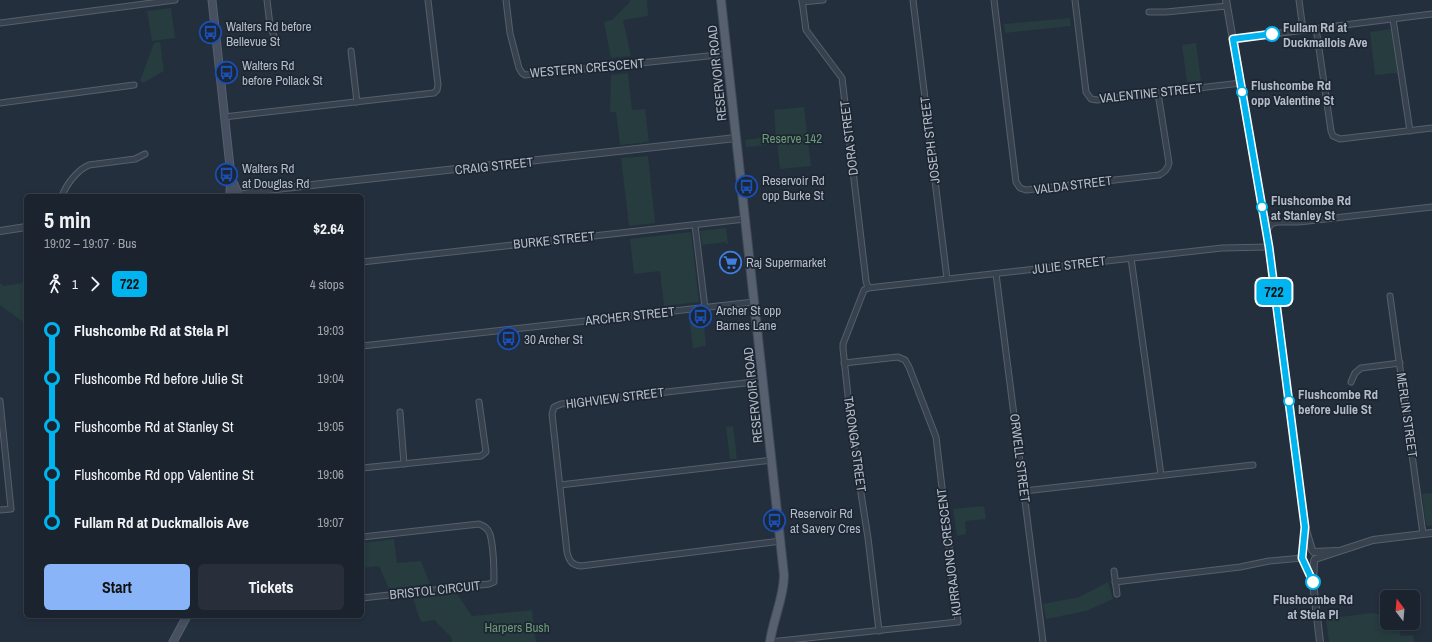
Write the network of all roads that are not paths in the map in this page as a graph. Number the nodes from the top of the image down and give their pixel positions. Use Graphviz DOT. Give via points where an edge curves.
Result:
graph roads {
  1 [pos="175,0"];
  2 [pos="212,0"];
  3 [pos="267,0"];
  4 [pos="428,0"];
  5 [pos="506,0"];
  6 [pos="721,0"];
  7 [pos="823,0"];
  8 [pos="913,0"];
  9 [pos="994,0"];
  10 [pos="1075,0"];
  11 [pos="1299,0"];
  12 [pos="802,1"];
  13 [pos="1226,3"];
  14 [pos="1149,12"];
  15 [pos="1432,14"];
  16 [pos="1393,18"];
  17 [pos="0,23"];
  18 [pos="1316,28"];
  19 [pos="1303,30"];
  20 [pos="274,36"];
  21 [pos="1233,39"];
  22 [pos="351,51"];
  23 [pos="727,54"];
  24 [pos="1240,83"];
  25 [pos="134,86"];
  26 [pos="1158,93"];
  27 [pos="357,102"];
  28 [pos="0,103"];
  29 [pos="224,117"];
  30 [pos="1432,128"];
  31 [pos="1410,131"];
  32 [pos="736,138"];
  33 [pos="145,154"];
  34 [pos="63,194"];
  35 [pos="235,194"];
  36 [pos="252,194"];
  37 [pos="1432,207"];
  38 [pos="745,219"];
  39 [pos="1264,219"];
  40 [pos="1278,222"];
  41 [pos="696,225"];
  42 [pos="24,227"];
  43 [pos="0,231"];
  44 [pos="1266,232"];
  45 [pos="1269,247"];
  46 [pos="1131,258"];
  47 [pos="364,262"];
  48 [pos="996,274"];
  49 [pos="947,279"];
  50 [pos="868,288"];
  51 [pos="1390,296"];
  52 [pos="754,302"];
  53 [pos="705,308"];
  54 [pos="364,346"];
  55 [pos="844,363"];
  56 [pos="1400,363"];
  57 [pos="763,381"];
  58 [pos="1351,382"];
  59 [pos="0,401"];
  60 [pos="479,402"];
  61 [pos="400,412"];
  62 [pos="2,440"];
  63 [pos="772,460"];
  64 [pos="404,464"];
  65 [pos="1253,465"];
  66 [pos="364,468"];
  67 [pos="1161,476"];
  68 [pos="560,485"];
  69 [pos="1024,491"];
  70 [pos="0,510"];
  71 [pos="1305,527"];
  72 [pos="1432,533"];
  73 [pos="1423,534"];
  74 [pos="364,537"];
  75 [pos="781,541"];
  76 [pos="1341,550"];
  77 [pos="1313,551"];
  78 [pos="1302,557"];
  79 [pos="1315,560"];
  80 [pos="1114,571"];
  81 [pos="1115,582"];
  82 [pos="1313,582"];
  83 [pos="1117,594"];
  84 [pos="364,598"];
  85 [pos="186,618"];
  86 [pos="879,631"];
  87 [pos="173,642"];
  88 [pos="770,642"];
  89 [pos="1043,642"];
  90 [pos="1320,642"];
  1 -- 17 [label="street"];
  2 -- 29 [label="main road"];
  3 -- 20 [label="street"];
  4 -- 27 [label="street" via="438,85 436,92"];
  5 -- 23 [label="street, WESTERN CRESCENT" via="510,33 519,68 525,75"];
  6 -- 23 [label="main road, RESERVOIR ROAD"];
  7 -- 12 [label="street"];
  8 -- 49 [label="street, JOSEPH STREET"];
  9 -- 26 [label="street, VALDA STREET" via="1016,182 1020,188 1026,190 1164,173 1169,163"];
  10 -- 26 [label="street, VALENTINE STREET" via="1088,97 1097,100"];
  11 -- 19 [label="street"];
  12 -- 50 [label="street, DORA STREET" via="806,30 842,78"];
  13 -- 14 [label="street"];
  13 -- 21 [label="street"];
  15 -- 16 [label="street"];
  16 -- 18 [label="street"];
  16 -- 31 [label="street"];
  18 -- 19 [label="street"];
  18 -- 31 [label="street" via="1332,135 1340,139"];
  19 -- 21 [label="street"];
  21 -- 24 [label="street"];
  22 -- 27 [label="street"];
  23 -- 32 [label="main road, RESERVOIR ROAD"];
  24 -- 26 [label="street, VALENTINE STREET"];
  24 -- 39 [label="street"];
  25 -- 28 [label="street"];
  27 -- 29 [label="street"];
  29 -- 35 [label="main road"];
  30 -- 31 [label="street"];
  32 -- 36 [label="street, CRAIG STREET" via="258,191"];
  32 -- 38 [label="main road, RESERVOIR ROAD"];
  33 -- 34 [label="street" via="135,159 89,165 83,168"];
  37 -- 40 [label="street"];
  38 -- 41 [label="street, BURKE STREET"];
  38 -- 52 [label="main road, RESERVOIR ROAD"];
  39 -- 40 [label="street"];
  39 -- 44 [label="street"];
  40 -- 44 [label="street" via="1271,224"];
  41 -- 47 [label="street, BURKE STREET"];
  41 -- 53 [label="street"];
  42 -- 43 [label="street"];
  44 -- 45 [label="street"];
  45 -- 46 [label="street, JULIE STREET" via="1222,248"];
  45 -- 71 [label="street"];
  46 -- 48 [label="street, JULIE STREET"];
  46 -- 67 [label="street"];
  48 -- 49 [label="street, JULIE STREET"];
  48 -- 69 [label="street, ORWELL STREET"];
  49 -- 50 [label="street, JULIE STREET"];
  50 -- 55 [label="street, TARONGA STREET" via="862,294 844,344"];
  51 -- 56 [label="street, MERLIN STREET"];
  52 -- 53 [label="street, ARCHER STREET"];
  52 -- 57 [label="main road, RESERVOIR ROAD"];
  53 -- 54 [label="street, ARCHER STREET"];
  55 -- 86 [label="street, TARONGA STREET"];
  55 -- 86 [label="street, KURRAJONG CRESCENT" via="895,357 903,359 909,367 936,437 958,622"];
  56 -- 58 [label="street" via="1361,368"];
  56 -- 73 [label="street, MERLIN STREET"];
  57 -- 63 [label="main road, RESERVOIR ROAD"];
  57 -- 68 [label="street, HIGHVIEW STREET" via="561,404 554,407 552,414"];
  59 -- 62 [label="street"];
  60 -- 64 [label="street" via="486,452 481,456"];
  61 -- 64 [label="street"];
  62 -- 70 [label="street" via="11,509"];
  63 -- 68 [label="street"];
  63 -- 75 [label="main road, RESERVOIR ROAD"];
  64 -- 66 [label="street"];
  65 -- 67 [label="street"];
  67 -- 69 [label="street"];
  68 -- 75 [label="street, HIGHVIEW STREET" via="568,552 575,566"];
  69 -- 89 [label="street, ORWELL STREET"];
  71 -- 77 [label="street"];
  71 -- 78 [label="street"];
  72 -- 73 [label="street"];
  73 -- 76 [label="street" via="1372,540"];
  74 -- 84 [label="street, BRISTOL CIRCUIT" via="479,524 485,526 490,533 494,582"];
  75 -- 88 [label="main road, RESERVOIR ROAD" via="784,583"];
  76 -- 77 [label="street"];
  76 -- 79 [label="street"];
  77 -- 78 [label="street" via="1308,549"];
  77 -- 79 [label="street" via="1316,555"];
  78 -- 79 [label="street" via="1308,563"];
  78 -- 81 [label="street"];
  78 -- 82 [label="street"];
  79 -- 82 [label="street"];
  80 -- 81 [label="street"];
  81 -- 83 [label="street"];
  82 -- 90 [label="street"];
  85 -- 87 [label="main road"];
  86 -- 88 [label="street, KURRAJONG CRESCENT"];
}
